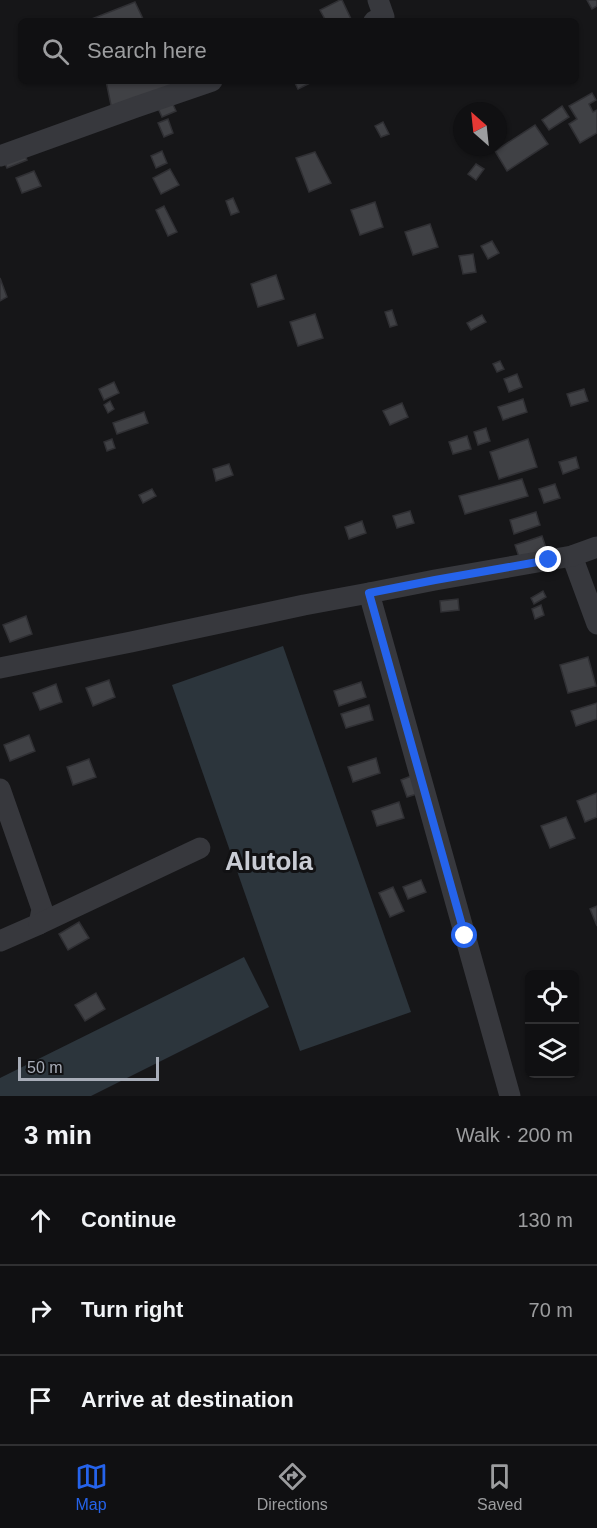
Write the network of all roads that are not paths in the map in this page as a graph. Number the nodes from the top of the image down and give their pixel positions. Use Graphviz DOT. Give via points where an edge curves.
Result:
graph roads {
  1 [pos="378,0"];
  2 [pos="382,18"];
  3 [pos="203,84"];
  4 [pos="0,156"];
  5 [pos="597,547"];
  6 [pos="572,556"];
  7 [pos="369,593"];
  8 [pos="597,624"];
  9 [pos="0,668"];
  10 [pos="0,789"];
  11 [pos="200,848"];
  12 [pos="39,924"];
  13 [pos="0,942"];
  14 [pos="510,1096"];
  1 -- 2 [label="street"];
  3 -- 4 [label="street"];
  5 -- 6 [label="street"];
  6 -- 7 [label="street"];
  6 -- 8 [label="street"];
  7 -- 9 [label="street"];
  7 -- 14 [label="street"];
  10 -- 12 [label="street" via="42,909"];
  11 -- 12 [label="street"];
  12 -- 13 [label="street"];
}
